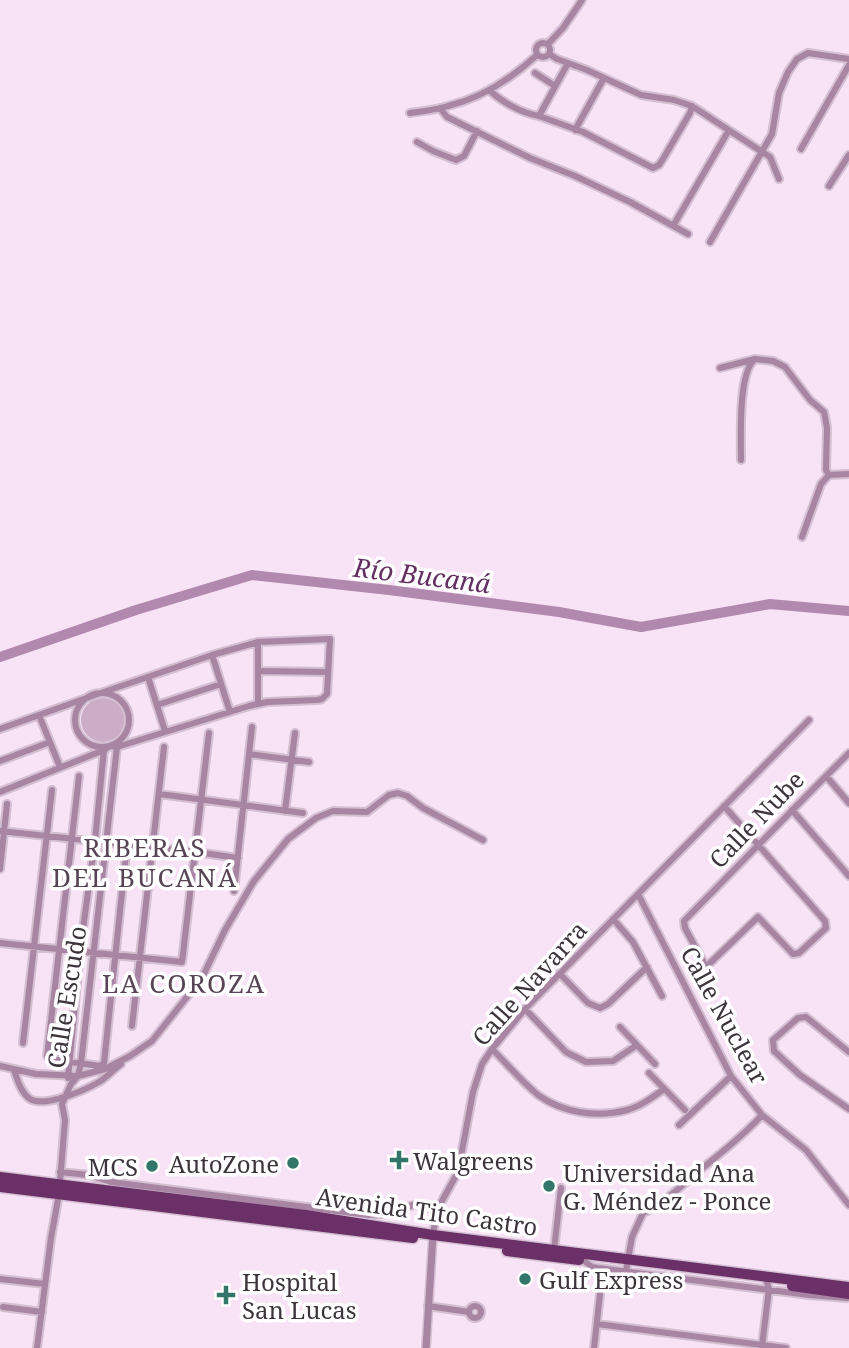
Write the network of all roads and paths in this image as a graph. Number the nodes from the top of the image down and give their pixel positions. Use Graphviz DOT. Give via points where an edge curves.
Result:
graph roads {
  1 [pos="582,0"];
  2 [pos="548,44"];
  3 [pos="549,54"];
  4 [pos="537,55"];
  5 [pos="849,59"];
  6 [pos="568,63"];
  7 [pos="849,65"];
  8 [pos="535,73"];
  9 [pos="604,78"];
  10 [pos="555,86"];
  11 [pos="489,90"];
  12 [pos="692,106"];
  13 [pos="440,108"];
  14 [pos="410,113"];
  15 [pos="539,116"];
  16 [pos="575,130"];
  17 [pos="729,130"];
  18 [pos="477,131"];
  19 [pos="417,142"];
  20 [pos="802,149"];
  21 [pos="763,152"];
  22 [pos="849,155"];
  23 [pos="779,179"];
  24 [pos="829,186"];
  25 [pos="673,226"];
  26 [pos="688,234"];
  27 [pos="710,242"];
  28 [pos="755,359"];
  29 [pos="720,368"];
  30 [pos="741,460"];
  31 [pos="849,474"];
  32 [pos="829,475"];
  33 [pos="802,537"];
  34 [pos="258,642"];
  35 [pos="212,655"];
  36 [pos="258,671"];
  37 [pos="328,672"];
  38 [pos="148,677"];
  39 [pos="222,684"];
  40 [pos="95,695"];
  41 [pos="258,704"];
  42 [pos="157,705"];
  43 [pos="230,712"];
  44 [pos="39,715"];
  45 [pos="809,720"];
  46 [pos="252,727"];
  47 [pos="0,729"];
  48 [pos="166,731"];
  49 [pos="209,733"];
  50 [pos="295,733"];
  51 [pos="50,741"];
  52 [pos="164,747"];
  53 [pos="110,748"];
  54 [pos="849,753"];
  55 [pos="249,754"];
  56 [pos="291,759"];
  57 [pos="0,761"];
  58 [pos="309,762"];
  59 [pos="60,767"];
  60 [pos="79,776"];
  61 [pos="826,776"];
  62 [pos="52,790"];
  63 [pos="0,792"];
  64 [pos="159,794"];
  65 [pos="201,800"];
  66 [pos="849,803"];
  67 [pos="7,804"];
  68 [pos="244,805"];
  69 [pos="724,806"];
  70 [pos="792,810"];
  71 [pos="285,811"];
  72 [pos="303,813"];
  73 [pos="2,831"];
  74 [pos="47,836"];
  75 [pos="72,839"];
  76 [pos="483,840"];
  77 [pos="95,841"];
  78 [pos="106,842"];
  79 [pos="127,845"];
  80 [pos="758,845"];
  81 [pos="153,848"];
  82 [pos="196,852"];
  83 [pos="238,858"];
  84 [pos="0,869"];
  85 [pos="849,876"];
  86 [pos="234,891"];
  87 [pos="638,894"];
  88 [pos="613,919"];
  89 [pos="0,943"];
  90 [pos="34,946"];
  91 [pos="59,949"];
  92 [pos="80,951"];
  93 [pos="94,953"];
  94 [pos="115,955"];
  95 [pos="140,958"];
  96 [pos="647,967"];
  97 [pos="559,974"];
  98 [pos="662,996"];
  99 [pos="525,1009"];
  100 [pos="132,1026"];
  101 [pos="620,1027"];
  102 [pos="23,1043"];
  103 [pos="637,1045"];
  104 [pos="492,1049"];
  105 [pos="849,1052"];
  106 [pos="130,1056"];
  107 [pos="69,1062"];
  108 [pos="80,1063"];
  109 [pos="655,1064"];
  110 [pos="0,1066"];
  111 [pos="14,1070"];
  112 [pos="649,1073"];
  113 [pos="67,1076"];
  114 [pos="78,1076"];
  115 [pos="732,1076"];
  116 [pos="71,1084"];
  117 [pos="664,1089"];
  118 [pos="65,1096"];
  119 [pos="849,1109"];
  120 [pos="685,1110"];
  121 [pos="762,1115"];
  122 [pos="679,1125"];
  123 [pos="61,1168"];
  124 [pos="0,1177"];
  125 [pos="0,1186"];
  126 [pos="561,1188"];
  127 [pos="59,1189"];
  128 [pos="849,1205"];
  129 [pos="438,1210"];
  130 [pos="433,1238"];
  131 [pos="554,1250"];
  132 [pos="625,1267"];
  133 [pos="0,1279"];
  134 [pos="767,1283"];
  135 [pos="45,1284"];
  136 [pos="849,1287"];
  137 [pos="600,1294"];
  138 [pos="849,1296"];
  139 [pos="428,1306"];
  140 [pos="3,1307"];
  141 [pos="42,1312"];
  142 [pos="469,1312"];
  143 [pos="597,1324"];
  144 [pos="762,1346"];
  145 [pos="37,1348"];
  146 [pos="426,1348"];
  147 [pos="594,1348"];
  148 [pos="786,1348"];
  1 -- 2 [label="street"];
  2 -- 3 [label="street"];
  2 -- 4 [label="street" via="537,45"];
  3 -- 4 [label="street"];
  3 -- 6 [label="street"];
  4 -- 11 [label="street"];
  5 -- 21 [label="street" via="808,52 797,59 779,93 772,134"];
  6 -- 9 [label="street"];
  6 -- 10 [label="street"];
  7 -- 20 [label="street"];
  8 -- 10 [label="street"];
  9 -- 12 [label="street" via="641,95"];
  9 -- 16 [label="street"];
  10 -- 15 [label="street"];
  11 -- 13 [label="street"];
  11 -- 15 [label="street"];
  12 -- 16 [label="street" via="663,159 653,168"];
  12 -- 17 [label="street"];
  13 -- 14 [label="street"];
  13 -- 18 [label="street" via="447,117"];
  15 -- 16 [label="street"];
  17 -- 21 [label="street"];
  17 -- 25 [label="street"];
  18 -- 19 [label="street" via="464,156 456,160"];
  18 -- 25 [label="street"];
  21 -- 23 [label="street"];
  21 -- 27 [label="street"];
  22 -- 24 [label="street"];
  25 -- 26 [label="street"];
  28 -- 29 [label="street"];
  28 -- 30 [label="street" via="749,365 742,399"];
  28 -- 32 [label="street" via="785,367 824,412"];
  31 -- 32 [label="street"];
  32 -- 33 [label="street" via="821,484"];
  34 -- 35 [label="street"];
  34 -- 36 [label="street"];
  34 -- 37 [label="street" via="330,639"];
  35 -- 38 [label="street"];
  35 -- 39 [label="street"];
  36 -- 37 [label="street"];
  36 -- 41 [label="street"];
  37 -- 41 [label="street" via="327,694 322,699"];
  38 -- 40 [label="street"];
  38 -- 42 [label="street"];
  39 -- 42 [label="street"];
  39 -- 43 [label="street"];
  40 -- 44 [label="street"];
  40 -- 53 [label="street" via="115,697 128,713 126,734"];
  40 -- 53 [label="street" via="79,707 76,728 89,744"];
  41 -- 43 [label="street"];
  42 -- 48 [label="street"];
  43 -- 48 [label="street"];
  44 -- 47 [label="street"];
  44 -- 51 [label="street"];
  45 -- 69 [label="street, Calle Navarra"];
  46 -- 55 [label="street"];
  48 -- 53 [label="street"];
  49 -- 65 [label="street"];
  50 -- 56 [label="street"];
  51 -- 57 [label="street"];
  51 -- 59 [label="street"];
  52 -- 64 [label="street"];
  53 -- 59 [label="street"];
  53 -- 77 [label="street, Calle Escudo"];
  53 -- 78 [label="street, Calle Escudo"];
  54 -- 61 [label="street, Calle Nube"];
  55 -- 56 [label="street"];
  55 -- 68 [label="street"];
  56 -- 58 [label="street"];
  56 -- 71 [label="street"];
  59 -- 63 [label="street"];
  60 -- 75 [label="street"];
  61 -- 66 [label="street"];
  61 -- 70 [label="street, Calle Nube"];
  62 -- 74 [label="street"];
  64 -- 65 [label="street"];
  64 -- 81 [label="street"];
  65 -- 68 [label="street"];
  65 -- 82 [label="street"];
  67 -- 73 [label="street"];
  68 -- 71 [label="street"];
  68 -- 83 [label="street"];
  69 -- 80 [label="street"];
  69 -- 87 [label="street, Calle Navarra"];
  70 -- 80 [label="street, Calle Nube"];
  70 -- 85 [label="street"];
  71 -- 72 [label="street"];
  73 -- 74 [label="street"];
  73 -- 84 [label="street"];
  74 -- 75 [label="street"];
  74 -- 90 [label="street"];
  75 -- 77 [label="street"];
  75 -- 91 [label="street"];
  76 -- 106 [label="street" via="398,793 367,812 333,811 316,818 288,839 254,881 202,978 152,1041"];
  77 -- 78 [label="street"];
  77 -- 92 [label="street, Calle Escudo"];
  78 -- 79 [label="street"];
  78 -- 93 [label="street, Calle Escudo"];
  79 -- 81 [label="street"];
  79 -- 94 [label="street"];
  80 -- 80 [label="street, Calle Nube" via="825,921 826,928 793,954 758,917 706,967 684,921"];
  81 -- 82 [label="street"];
  81 -- 95 [label="street"];
  82 -- 83 [label="street"];
  82 -- 95 [label="street" via="182,962"];
  83 -- 86 [label="street"];
  87 -- 88 [label="street, Calle Navarra"];
  87 -- 115 [label="street, Calle Nuclear"];
  88 -- 96 [label="street"];
  88 -- 97 [label="street, Calle Navarra"];
  89 -- 90 [label="street"];
  90 -- 91 [label="street"];
  90 -- 102 [label="street"];
  91 -- 92 [label="street"];
  91 -- 107 [label="street" via="47,1056"];
  92 -- 93 [label="street"];
  92 -- 107 [label="street, Calle Escudo"];
  93 -- 94 [label="street"];
  93 -- 108 [label="street, Calle Escudo"];
  94 -- 95 [label="street"];
  94 -- 108 [label="street" via="104,1063"];
  95 -- 100 [label="street"];
  96 -- 97 [label="street" via="600,1008 588,1003"];
  96 -- 98 [label="street"];
  97 -- 99 [label="street, Calle Navarra"];
  99 -- 103 [label="street" via="565,1052 586,1062 613,1061"];
  99 -- 104 [label="street, Calle Navarra"];
  101 -- 103 [label="street"];
  103 -- 109 [label="street"];
  104 -- 117 [label="street" via="538,1095 577,1112 606,1114 628,1109"];
  104 -- 129 [label="street, Calle Navarra" via="473,1092 458,1172"];
  105 -- 119 [label="street" via="806,1017 798,1018 773,1040 774,1051 800,1075"];
  106 -- 114 [label="street"];
  106 -- 118 [label="street" via="101,1080"];
  107 -- 108 [label="street"];
  107 -- 113 [label="street, Calle Escudo"];
  108 -- 114 [label="street, Calle Escudo"];
  110 -- 111 [label="street"];
  111 -- 113 [label="street"];
  111 -- 118 [label="street" via="32,1101"];
  112 -- 117 [label="street"];
  113 -- 114 [label="street"];
  113 -- 116 [label="street, Calle Escudo"];
  114 -- 116 [label="street, Calle Escudo"];
  115 -- 121 [label="street, Calle Nuclear"];
  115 -- 122 [label="street"];
  116 -- 118 [label="street"];
  117 -- 120 [label="street"];
  118 -- 123 [label="street"];
  121 -- 128 [label="street, Calle Nuclear" via="806,1150"];
  121 -- 132 [label="street" via="673,1194 643,1213"];
  123 -- 127 [label="street"];
  123 -- 129 [label="street" via="111,1182 368,1215 417,1204"];
  124 -- 127 [label="main road, Avenida Tito Castro"];
  125 -- 127 [label="main road, Avenida Tito Castro"];
  126 -- 131 [label="street"];
  127 -- 130 [label="main road, Avenida Tito Castro"];
  127 -- 135 [label="street"];
  129 -- 130 [label="street, Calle Navarra"];
  130 -- 131 [label="main road, Avenida Tito Castro"];
  130 -- 132 [label="main road, Avenida Tito Castro"];
  130 -- 139 [label="street, Calle Navarra"];
  131 -- 132 [label="main road, Avenida Tito Castro"];
  132 -- 134 [label="main road, Avenida Tito Castro"];
  133 -- 135 [label="street"];
  134 -- 136 [label="main road, Avenida Tito Castro"];
  134 -- 138 [label="main road, Avenida Tito Castro"];
  134 -- 138 [label="street" via="835,1298"];
  134 -- 144 [label="street"];
  135 -- 141 [label="street"];
  137 -- 143 [label="street"];
  139 -- 142 [label="street"];
  139 -- 146 [label="street, Calle Navarra"];
  140 -- 141 [label="street"];
  141 -- 145 [label="street"];
  143 -- 144 [label="street"];
  143 -- 147 [label="street"];
  144 -- 148 [label="street"];
}
